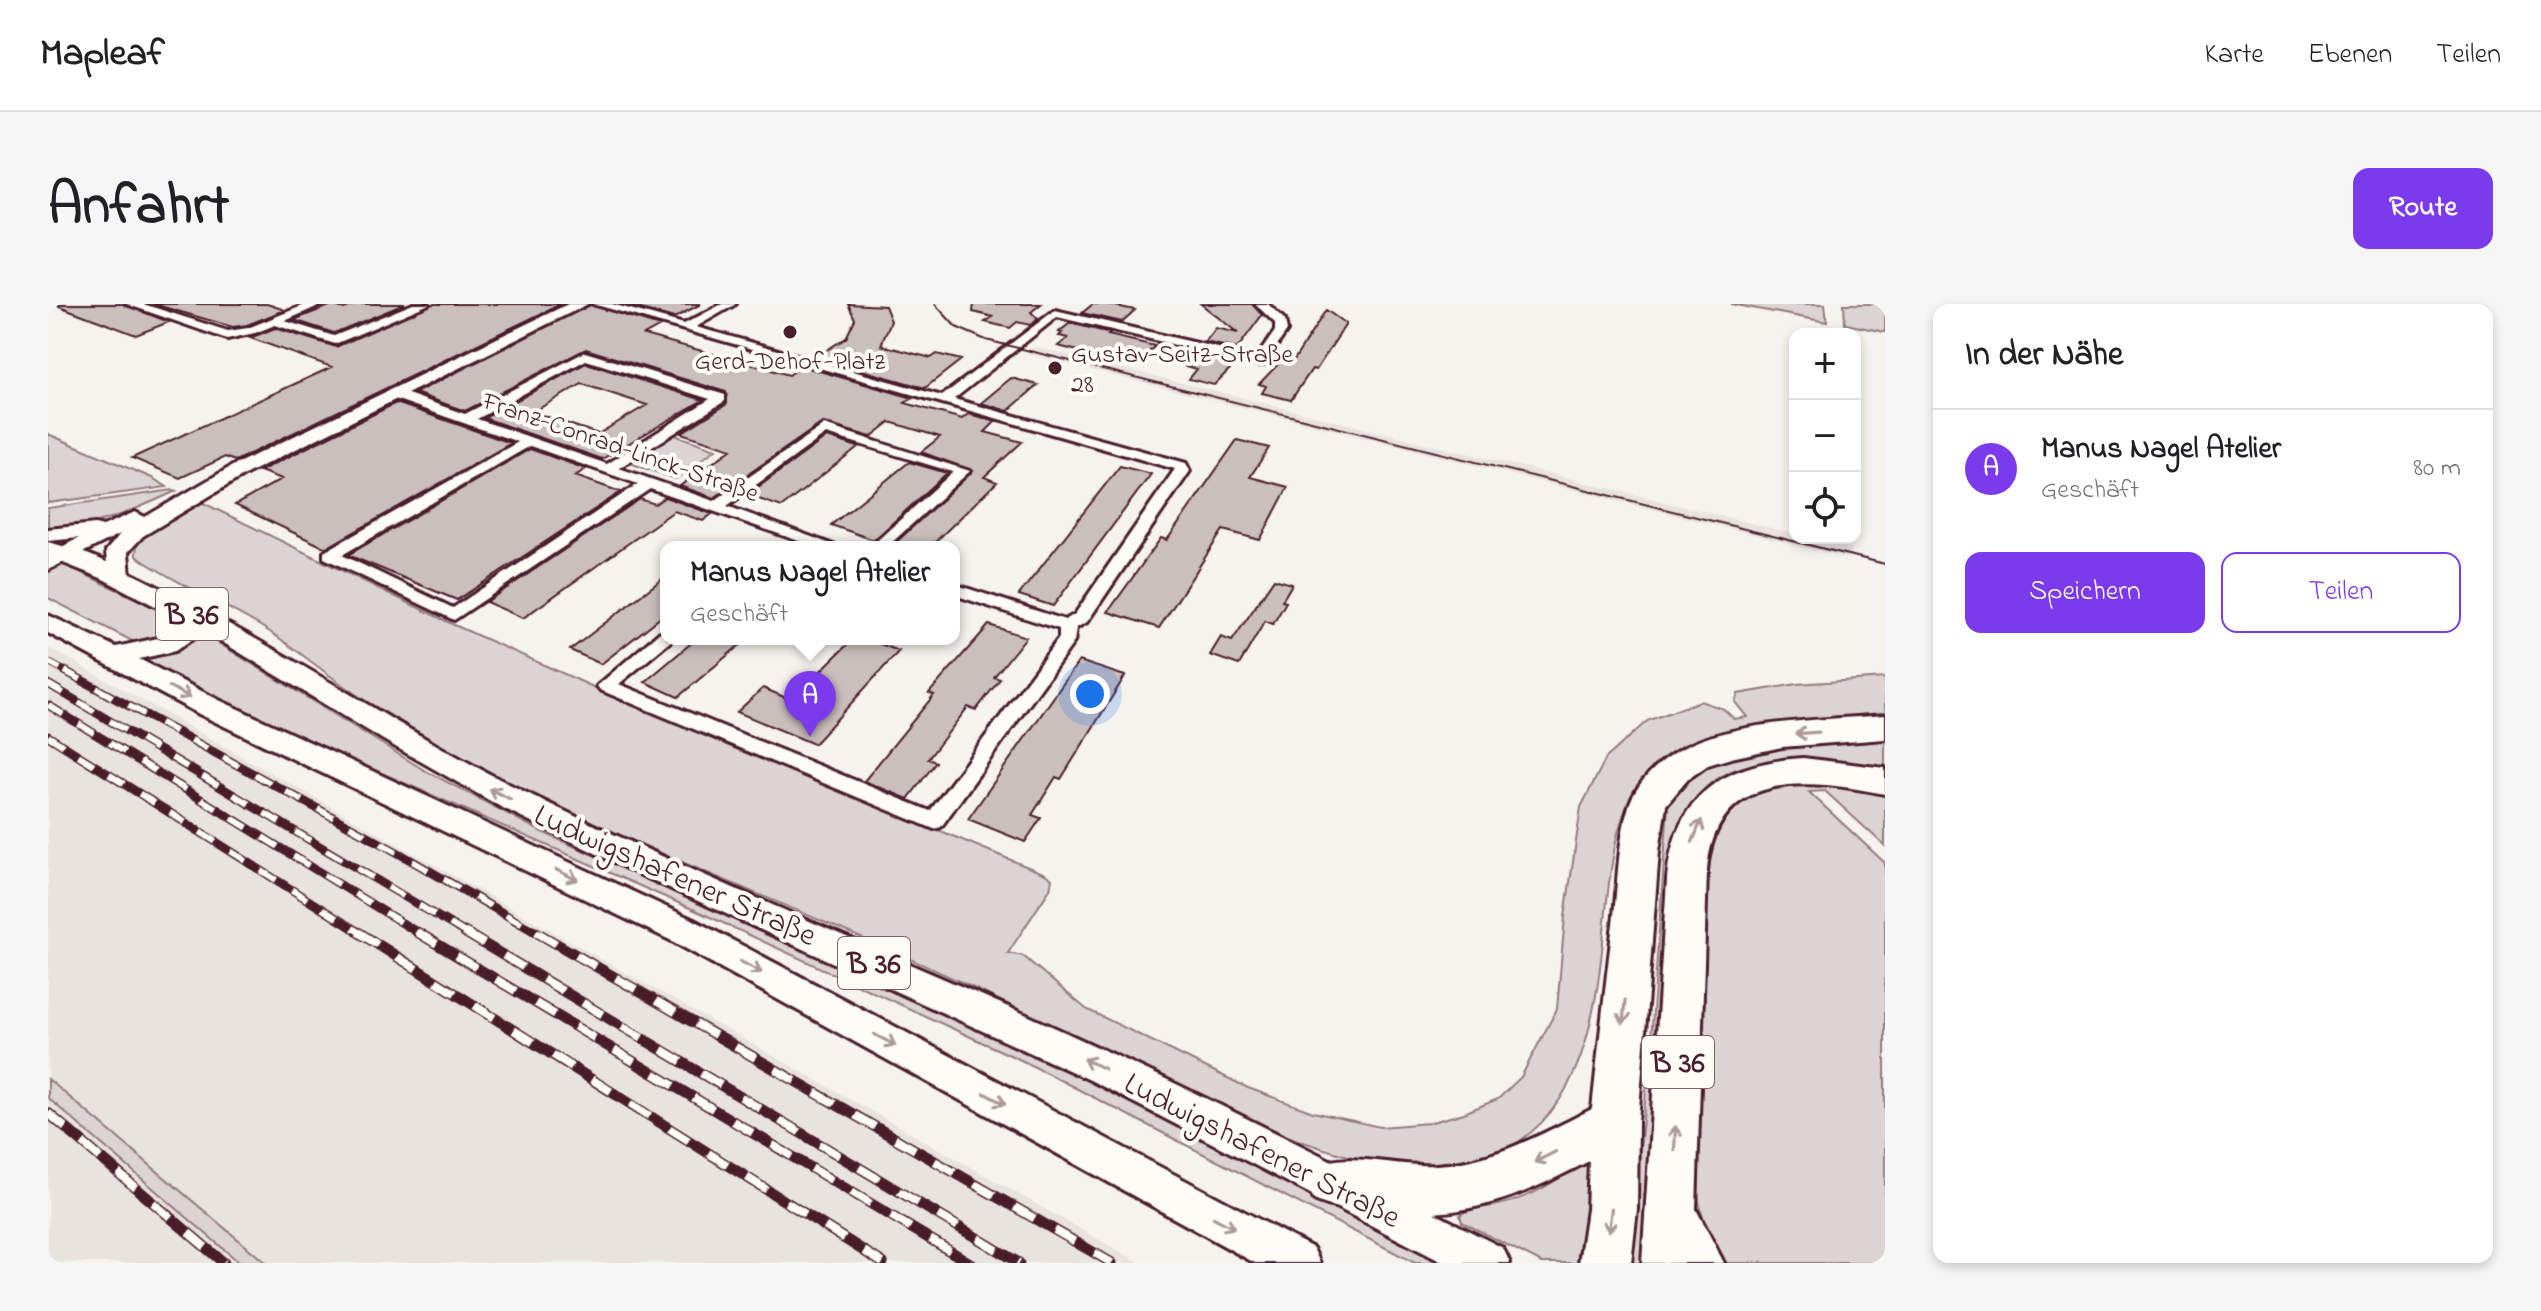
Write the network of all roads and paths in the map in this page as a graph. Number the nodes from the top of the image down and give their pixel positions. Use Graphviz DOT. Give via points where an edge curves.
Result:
graph roads {
  1 [pos="136,304"];
  2 [pos="317,304"];
  3 [pos="423,304"];
  4 [pos="580,304"];
  5 [pos="599,304"];
  6 [pos="730,304"];
  7 [pos="1261,304"];
  8 [pos="1050,309"];
  9 [pos="274,321"];
  10 [pos="686,328"];
  11 [pos="394,394"];
  12 [pos="946,399"];
  13 [pos="466,419"];
  14 [pos="529,441"];
  15 [pos="241,469"];
  16 [pos="608,469"];
  17 [pos="649,483"];
  18 [pos="716,507"];
  19 [pos="123,524"];
  20 [pos="792,533"];
  21 [pos="48,535"];
  22 [pos="782,541"];
  23 [pos="814,541"];
  24 [pos="885,541"];
  25 [pos="53,555"];
  26 [pos="119,577"];
  27 [pos="960,591"];
  28 [pos="203,620"];
  29 [pos="48,623"];
  30 [pos="1067,626"];
  31 [pos="660,641"];
  32 [pos="111,657"];
  33 [pos="1885,727"];
  34 [pos="1885,781"];
  35 [pos="1614,1122"];
  36 [pos="1331,1183"];
  37 [pos="1670,1239"];
  38 [pos="1298,1263"];
  39 [pos="1488,1263"];
  40 [pos="1605,1263"];
  41 [pos="1698,1263"];
  1 -- 9 [label="street" via="227,335"];
  2 -- 9 [label="street"];
  3 -- 9 [label="street" via="335,340"];
  4 -- 11 [label="street"];
  5 -- 10 [label="street"];
  6 -- 10 [label="street"];
  7 -- 8 [label="street" via="1281,322 1281,331 1260,361"];
  8 -- 12 [label="street"];
  10 -- 12 [label="street"];
  11 -- 13 [label="street, Franz-Conrad-Linck-Straße"];
  11 -- 15 [label="street"];
  12 -- 30 [label="street" via="1183,467 1081,618"];
  13 -- 14 [label="street, Franz-Conrad-Linck-Straße"];
  13 -- 16 [label="street" via="585,356 720,398"];
  14 -- 16 [label="street, Franz-Conrad-Linck-Straße"];
  14 -- 17 [label="street" via="330,555 454,615"];
  15 -- 19 [label="street"];
  15 -- 26 [label="street" via="127,537 117,551"];
  16 -- 17 [label="street, Franz-Conrad-Linck-Straße"];
  17 -- 18 [label="street, Franz-Conrad-Linck-Straße"];
  18 -- 20 [label="street, Franz-Conrad-Linck-Straße"];
  18 -- 24 [label="street" via="824,429 963,471"];
  19 -- 21 [label="street"];
  19 -- 25 [label="street"];
  20 -- 22 [label="street"];
  20 -- 23 [label="street, Franz-Conrad-Linck-Straße"];
  25 -- 26 [label="main road, Ludwigshafener Straße / B 36"];
  26 -- 28 [label="main road, Ludwigshafener Straße / B 36"];
  27 -- 30 [label="street"];
  28 -- 32 [label="main road" via="166,645"];
  36 -- 28 [label="main road, Ludwigshafener Straße / B 36, one-way" via="1051,1044 465,776"];
  29 -- 32 [label="main road, Ludwigshafener Straße / B 36"];
  30 -- 31 [label="street" via="1068,638 934,821 606,686"];
  32 -- 38 [label="main road, Ludwigshafener Straße / B 36, one-way" via="682,930"];
  33 -- 35 [label="highway, one-way" via="1782,735 1727,746 1696,756 1657,789 1648,805 1640,851"];
  37 -- 34 [label="highway, B 36, one-way" via="1689,856 1703,817 1724,791 1764,774 1810,770"];
  35 -- 36 [label="highway, one-way" via="1510,1174 1476,1183 1438,1190"];
  35 -- 40 [label="highway, one-way"];
  36 -- 39 [label="main road, Ludwigshafener Straße / B 36"];
  37 -- 41 [label="highway, B 36"];
}
